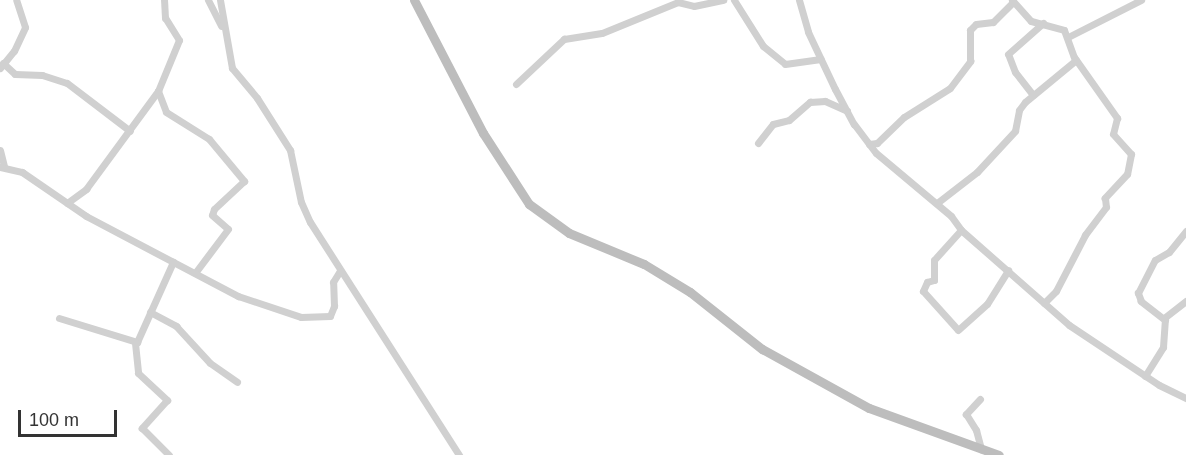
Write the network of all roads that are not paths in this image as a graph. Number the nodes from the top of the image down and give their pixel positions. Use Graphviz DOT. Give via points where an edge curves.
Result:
graph roads {
  1 [pos="16,0"];
  2 [pos="164,0"];
  3 [pos="208,0"];
  4 [pos="220,0"];
  5 [pos="414,0"];
  6 [pos="682,0"];
  7 [pos="723,0"];
  8 [pos="734,0"];
  9 [pos="800,0"];
  10 [pos="1141,0"];
  11 [pos="1013,1"];
  12 [pos="1043,23"];
  13 [pos="223,28"];
  14 [pos="1068,37"];
  15 [pos="821,59"];
  16 [pos="1076,60"];
  17 [pos="2,66"];
  18 [pos="516,84"];
  19 [pos="158,91"];
  20 [pos="1033,95"];
  21 [pos="847,111"];
  22 [pos="130,131"];
  23 [pos="758,143"];
  24 [pos="869,144"];
  25 [pos="0,150"];
  26 [pos="2,167"];
  27 [pos="67,202"];
  28 [pos="937,203"];
  29 [pos="961,230"];
  30 [pos="1186,231"];
  31 [pos="173,262"];
  32 [pos="1008,270"];
  33 [pos="340,272"];
  34 [pos="195,273"];
  35 [pos="1186,301"];
  36 [pos="1044,303"];
  37 [pos="150,312"];
  38 [pos="59,318"];
  39 [pos="1164,318"];
  40 [pos="135,343"];
  41 [pos="1145,376"];
  42 [pos="237,382"];
  43 [pos="1186,398"];
  44 [pos="980,399"];
  45 [pos="981,449"];
  46 [pos="169,455"];
  47 [pos="459,455"];
  48 [pos="999,455"];
  1 -- 17 [label="street" via="25,27"];
  2 -- 19 [label="street" via="165,18 179,40"];
  3 -- 13 [label="street"];
  4 -- 13 [label="street"];
  5 -- 45 [label="street" via="483,133 530,204 569,233 644,264 697,297 762,349 869,408"];
  6 -- 7 [label="street" via="694,6"];
  6 -- 18 [label="street" via="642,13 602,33 564,39"];
  8 -- 15 [label="street" via="763,46 785,64"];
  9 -- 15 [label="street" via="807,32"];
  10 -- 14 [label="street"];
  11 -- 12 [label="street" via="1026,17"];
  11 -- 24 [label="street" via="993,22 976,24 970,30 970,62 950,88 904,117 877,143"];
  12 -- 14 [label="street" via="1059,26"];
  12 -- 20 [label="street" via="1008,54 1015,72"];
  13 -- 33 [label="street" via="232,68 257,98 290,150 301,202"];
  14 -- 16 [label="street"];
  15 -- 21 [label="street"];
  16 -- 20 [label="street"];
  16 -- 36 [label="street" via="1117,118 1113,134 1130,150 1131,159 1127,174 1105,198 1106,207"];
  17 -- 22 [label="street" via="15,74 49,76 67,83"];
  19 -- 22 [label="street"];
  19 -- 34 [label="street" via="166,112 217,146 244,181 214,208 212,215 228,229"];
  20 -- 28 [label="street" via="1018,110 1015,131 977,172"];
  21 -- 23 [label="street" via="825,101 810,102 789,120 774,124"];
  21 -- 24 [label="street"];
  22 -- 27 [label="street" via="86,189"];
  24 -- 28 [label="street"];
  25 -- 26 [label="street"];
  26 -- 27 [label="street" via="22,172"];
  27 -- 31 [label="street"];
  28 -- 29 [label="street"];
  29 -- 32 [label="street"];
  29 -- 32 [label="street" via="934,260 934,280 927,282 923,291 958,330 987,304"];
  30 -- 39 [label="street" via="1169,252 1155,260 1138,293 1141,301"];
  31 -- 34 [label="street"];
  31 -- 37 [label="street"];
  32 -- 36 [label="street"];
  33 -- 34 [label="street" via="333,282 333,313 318,320 237,296"];
  33 -- 47 [label="street"];
  35 -- 39 [label="street"];
  36 -- 41 [label="street" via="1069,325"];
  37 -- 40 [label="street"];
  37 -- 42 [label="street" via="176,326 210,363"];
  38 -- 40 [label="street"];
  39 -- 41 [label="street" via="1163,347"];
  40 -- 46 [label="street" via="138,373 167,400 142,429"];
  41 -- 43 [label="street"];
  44 -- 45 [label="street" via="966,414"];
  45 -- 48 [label="street"];
}
